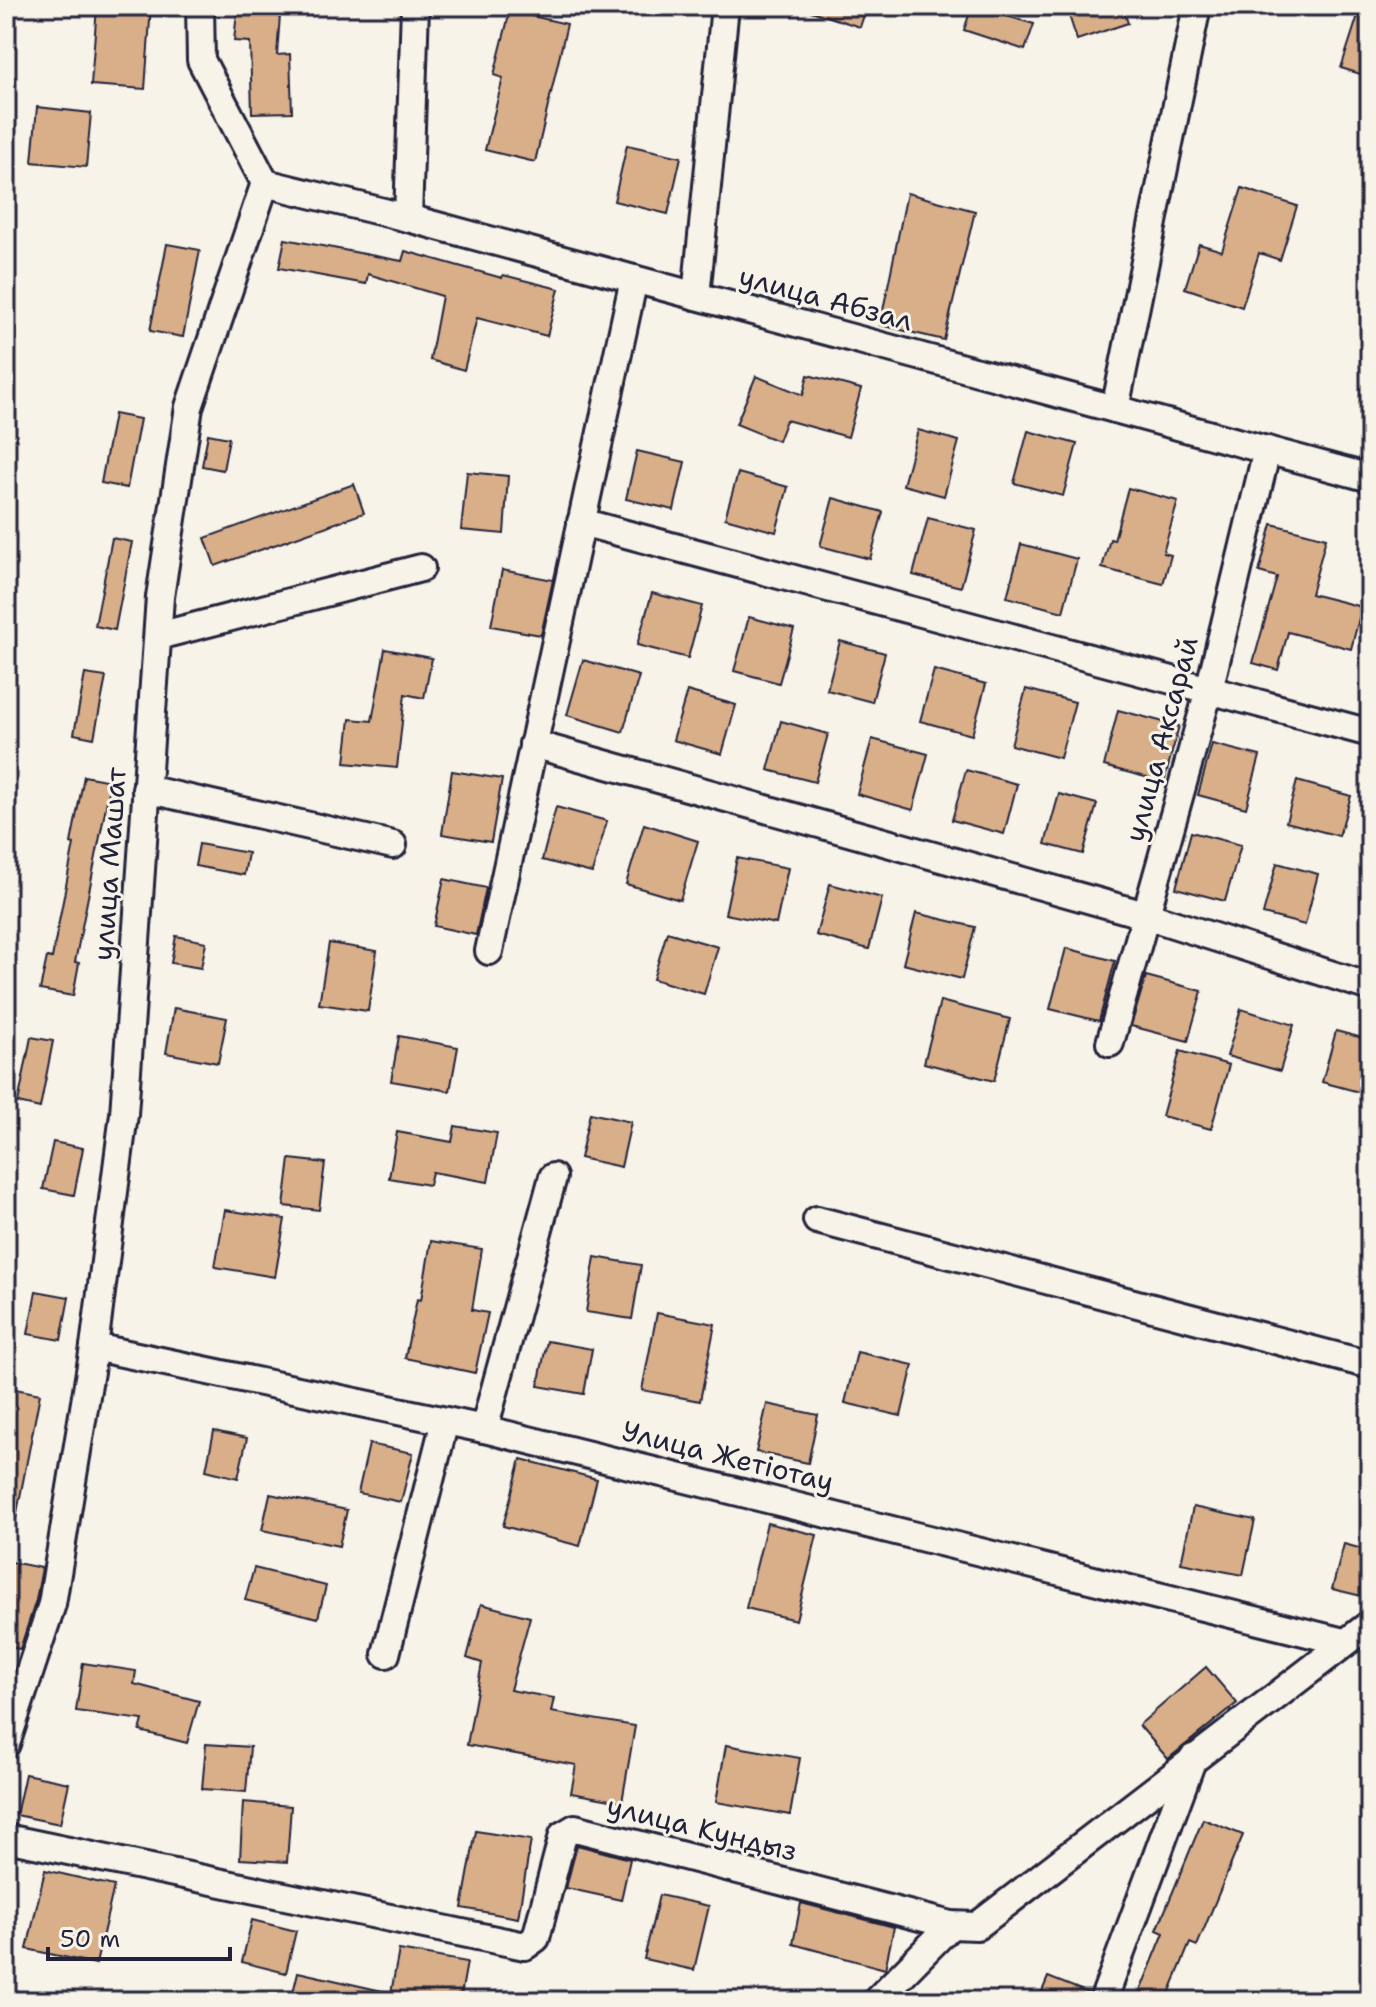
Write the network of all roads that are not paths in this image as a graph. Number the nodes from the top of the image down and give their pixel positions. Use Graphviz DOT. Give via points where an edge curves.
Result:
graph roads {
  1 [pos="200,6"];
  2 [pos="415,6"];
  3 [pos="725,6"];
  4 [pos="1197,6"];
  5 [pos="265,183"];
  6 [pos="408,218"];
  7 [pos="634,279"];
  8 [pos="696,296"];
  9 [pos="1115,409"];
  10 [pos="1267,450"];
  11 [pos="1370,478"];
  12 [pos="581,522"];
  13 [pos="421,568"];
  14 [pos="158,636"];
  15 [pos="1209,690"];
  16 [pos="1370,733"];
  17 [pos="533,744"];
  18 [pos="146,789"];
  19 [pos="393,845"];
  20 [pos="1145,915"];
  21 [pos="489,951"];
  22 [pos="1370,987"];
  23 [pos="1110,1043"];
  24 [pos="553,1177"];
  25 [pos="817,1220"];
  26 [pos="94,1347"];
  27 [pos="1370,1365"];
  28 [pos="445,1421"];
  29 [pos="484,1429"];
  30 [pos="1370,1624"];
  31 [pos="1344,1642"];
  32 [pos="386,1654"];
  33 [pos="6,1744"];
  34 [pos="1193,1758"];
  35 [pos="6,1838"];
  36 [pos="951,1925"];
  37 [pos="876,2001"];
  38 [pos="1103,2001"];
  1 -- 5 [label="street" via="201,60"];
  2 -- 6 [label="street"];
  3 -- 8 [label="street"];
  4 -- 9 [label="street"];
  5 -- 6 [label="street, улица Абзал"];
  5 -- 14 [label="street, улица Машат" via="189,407"];
  6 -- 7 [label="street, улица Абзал"];
  7 -- 8 [label="street, улица Абзал"];
  7 -- 12 [label="street"];
  8 -- 9 [label="street, улица Абзал"];
  9 -- 10 [label="street, улица Абзал"];
  10 -- 11 [label="street, улица Абзал"];
  10 -- 15 [label="street, улица Аксарай"];
  12 -- 15 [label="street"];
  12 -- 17 [label="street"];
  13 -- 14 [label="street"];
  14 -- 18 [label="street, улица Машат"];
  15 -- 16 [label="street"];
  15 -- 20 [label="street, улица Аксарай"];
  17 -- 20 [label="street"];
  17 -- 21 [label="street"];
  18 -- 19 [label="street"];
  18 -- 26 [label="street, улица Машат" via="124,1114"];
  20 -- 22 [label="street"];
  20 -- 23 [label="street, улица Аксарай"];
  24 -- 29 [label="street"];
  25 -- 27 [label="street"];
  26 -- 28 [label="street, Улица Жетіотау"];
  26 -- 33 [label="street, улица Машат" via="52,1604"];
  28 -- 29 [label="street, Улица Жетіотау"];
  28 -- 32 [label="street"];
  29 -- 31 [label="street, Улица Жетіотау"];
  30 -- 31 [label="street, улица Кундыз"];
  31 -- 34 [label="street, улица Кундыз"];
  34 -- 36 [label="street, улица Кундыз" via="977,1926"];
  34 -- 38 [label="street"];
  35 -- 36 [label="street, улица Кундыз" via="525,1946 536,1938 563,1835 575,1828"];
  36 -- 37 [label="street"];
}
